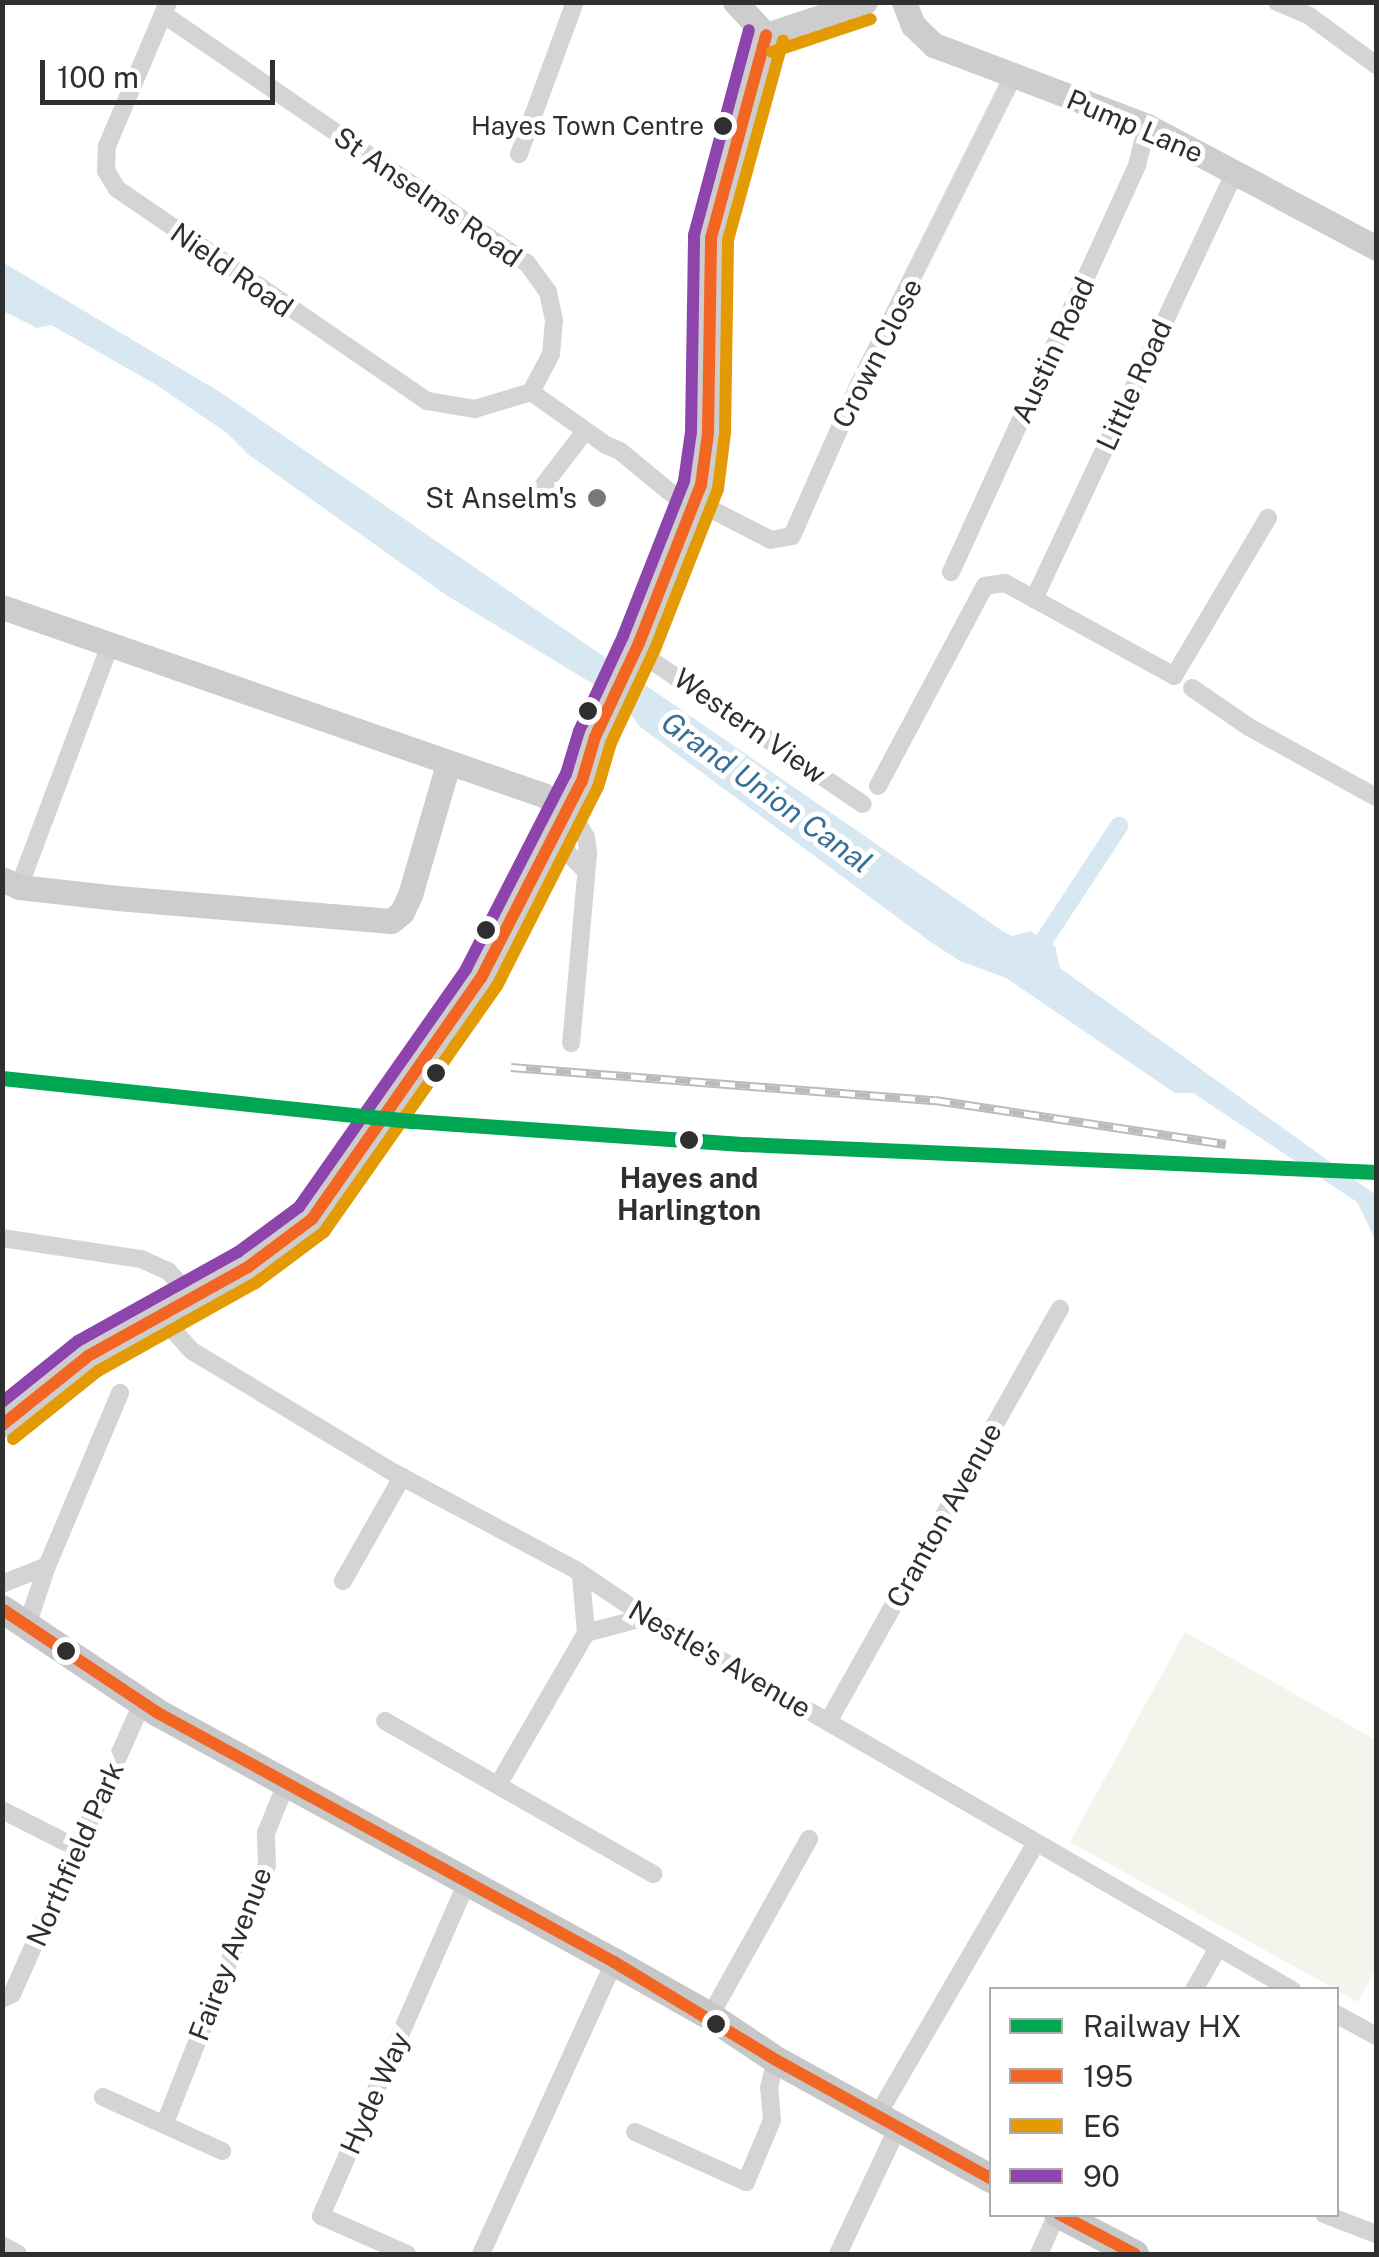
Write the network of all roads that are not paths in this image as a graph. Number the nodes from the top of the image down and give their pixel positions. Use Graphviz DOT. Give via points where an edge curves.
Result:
graph roads {
  1 [pos="575,2"];
  2 [pos="734,2"];
  3 [pos="865,2"];
  4 [pos="904,2"];
  5 [pos="1277,2"];
  6 [pos="166,8"];
  7 [pos="766,35"];
  8 [pos="1376,65"];
  9 [pos="1014,75"];
  10 [pos="1147,126"];
  11 [pos="519,154"];
  12 [pos="1235,172"];
  13 [pos="1376,248"];
  14 [pos="531,392"];
  15 [pos="585,431"];
  16 [pos="695,503"];
  17 [pos="530,504"];
  18 [pos="1268,518"];
  19 [pos="951,572"];
  20 [pos="1034,599"];
  21 [pos="2,607"];
  22 [pos="110,645"];
  23 [pos="632,658"];
  24 [pos="1192,688"];
  25 [pos="448,764"];
  26 [pos="878,786"];
  27 [pos="1376,797"];
  28 [pos="863,804"];
  29 [pos="570,809"];
  30 [pos="544,860"];
  31 [pos="586,871"];
  32 [pos="10,883"];
  33 [pos="570,1043"];
  34 [pos="2,1238"];
  35 [pos="192,1299"];
  36 [pos="1060,1309"];
  37 [pos="160,1316"];
  38 [pos="120,1393"];
  39 [pos="2,1425"];
  40 [pos="402,1477"];
  41 [pos="46,1566"];
  42 [pos="581,1576"];
  43 [pos="343,1581"];
  44 [pos="2,1584"];
  45 [pos="2,1609"];
  46 [pos="646,1616"];
  47 [pos="27,1626"];
  48 [pos="586,1633"];
  49 [pos="142,1703"];
  50 [pos="385,1721"];
  51 [pos="828,1722"];
  52 [pos="286,1784"];
  53 [pos="498,1785"];
  54 [pos="2,1810"];
  55 [pos="810,1839"];
  56 [pos="1036,1844"];
  57 [pos="77,1848"];
  58 [pos="653,1874"];
  59 [pos="466,1884"];
  60 [pos="1218,1948"];
  61 [pos="614,1962"];
  62 [pos="1196,1987"];
  63 [pos="1287,1987"];
  64 [pos="2,1999"];
  65 [pos="710,2016"];
  66 [pos="1339,2016"];
  67 [pos="1376,2036"];
  68 [pos="776,2060"];
  69 [pos="104,2097"];
  70 [pos="887,2122"];
  71 [pos="165,2123"];
  72 [pos="635,2132"];
  73 [pos="222,2151"];
  74 [pos="989,2178"];
  75 [pos="1057,2217"];
  76 [pos="1064,2217"];
  77 [pos="1332,2217"];
  78 [pos="1376,2234"];
  79 [pos="2,2245"];
  80 [pos="18,2254"];
  81 [pos="407,2254"];
  82 [pos="481,2254"];
  83 [pos="838,2254"];
  84 [pos="1039,2254"];
  85 [pos="1136,2254"];
  1 -- 11 [label="street"];
  2 -- 7 [label="street"];
  3 -- 7 [label="street"];
  4 -- 9 [label="street, Pump Lane" via="913,25 934,44"];
  5 -- 8 [label="street"];
  6 -- 14 [label="street, St Anselms Road" via="527,263 548,292 554,320 551,354"];
  6 -- 14 [label="street, Nield Road" via="107,146 106,171 117,190 428,401 475,409"];
  7 -- 16 [label="street" via="711,238 708,433"];
  9 -- 10 [label="street, Pump Lane"];
  9 -- 16 [label="street, Crown Close" via="792,536 776,541"];
  10 -- 12 [label="street, Pump Lane"];
  10 -- 19 [label="street, Austin Road" via="1137,165"];
  12 -- 13 [label="street, Pump Lane"];
  12 -- 20 [label="street, Little Road"];
  14 -- 15 [label="street"];
  15 -- 16 [label="street"];
  15 -- 17 [label="street"];
  16 -- 23 [label="street"];
  18 -- 20 [label="street" via="1178,674 1171,676"];
  20 -- 26 [label="street" via="1005,583 985,586"];
  21 -- 22 [label="street"];
  22 -- 25 [label="street"];
  22 -- 32 [label="street"];
  23 -- 28 [label="street, Western View"];
  23 -- 29 [label="street"];
  24 -- 27 [label="street"];
  25 -- 29 [label="street"];
  25 -- 32 [label="street" via="410,895 391,921"];
  29 -- 30 [label="street"];
  29 -- 31 [label="street" via="586,837"];
  30 -- 31 [label="street" via="566,851"];
  30 -- 35 [label="street" via="475,988 312,1219 288,1242"];
  31 -- 33 [label="street"];
  34 -- 35 [label="street" via="141,1258 168,1271"];
  35 -- 37 [label="street"];
  36 -- 51 [label="street, Cranton Avenue"];
  37 -- 39 [label="street" via="88,1356"];
  37 -- 40 [label="street, Nestle's Avenue" via="192,1351"];
  38 -- 41 [label="street"];
  40 -- 42 [label="street, Nestle's Avenue"];
  40 -- 43 [label="street"];
  41 -- 44 [label="street"];
  41 -- 47 [label="street"];
  42 -- 46 [label="street, Nestle's Avenue"];
  42 -- 48 [label="street"];
  45 -- 47 [label="main road"];
  46 -- 48 [label="street"];
  46 -- 51 [label="street, Nestle's Avenue"];
  47 -- 49 [label="main road"];
  48 -- 53 [label="street"];
  49 -- 52 [label="main road"];
  49 -- 57 [label="street, Northfield Park"];
  50 -- 53 [label="street"];
  51 -- 56 [label="street, Nestle's Avenue"];
  52 -- 59 [label="main road"];
  52 -- 71 [label="street, Fairey Avenue" via="266,1833 267,1865"];
  53 -- 58 [label="street"];
  54 -- 57 [label="street"];
  55 -- 65 [label="street"];
  56 -- 60 [label="street, Nestle's Avenue"];
  56 -- 70 [label="street"];
  57 -- 64 [label="street, Northfield Park" via="12,1994"];
  59 -- 61 [label="main road"];
  59 -- 81 [label="street, Hyde Way" via="321,2216"];
  60 -- 62 [label="street"];
  60 -- 63 [label="street, Nestle's Avenue"];
  61 -- 65 [label="main road"];
  61 -- 82 [label="street"];
  65 -- 68 [label="main road"];
  66 -- 67 [label="street"];
  68 -- 70 [label="main road"];
  68 -- 72 [label="street" via="769,2088 772,2120 746,2182"];
  69 -- 71 [label="street"];
  70 -- 74 [label="main road"];
  70 -- 83 [label="street"];
  71 -- 73 [label="street"];
  75 -- 84 [label="street"];
  76 -- 85 [label="main road"];
  77 -- 78 [label="street"];
  79 -- 80 [label="street"];
}
